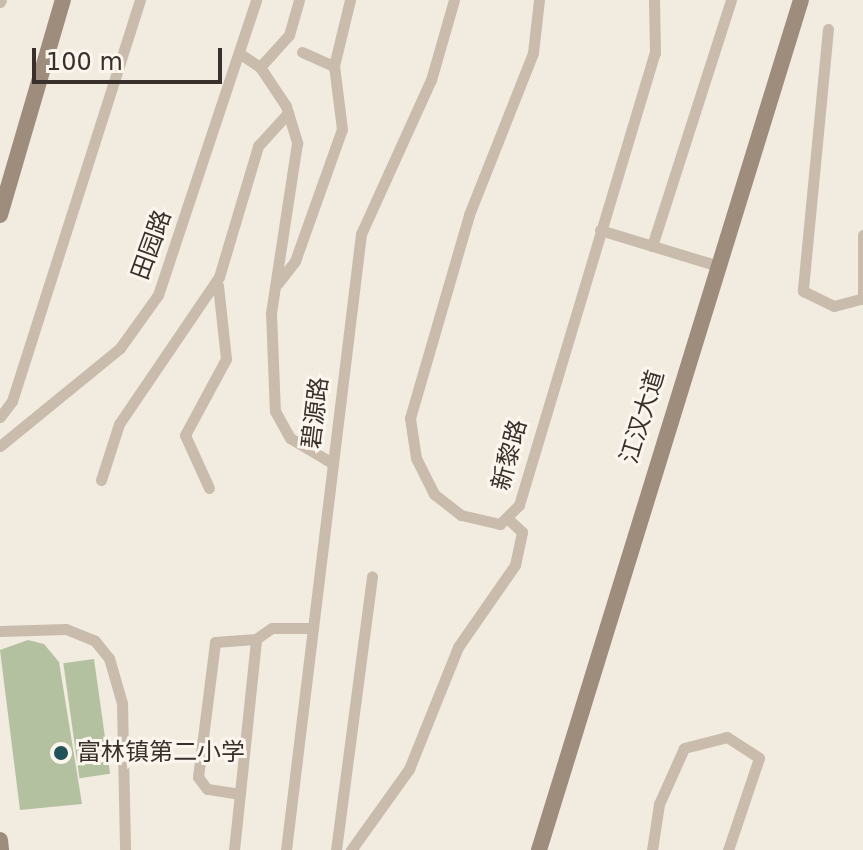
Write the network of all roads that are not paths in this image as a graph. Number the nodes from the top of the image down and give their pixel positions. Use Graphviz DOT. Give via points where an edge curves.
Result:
graph roads {
  1 [pos="63,0"];
  2 [pos="140,0"];
  3 [pos="256,0"];
  4 [pos="299,0"];
  5 [pos="350,0"];
  6 [pos="454,0"];
  7 [pos="539,0"];
  8 [pos="654,0"];
  9 [pos="731,0"];
  10 [pos="801,0"];
  11 [pos="828,29"];
  12 [pos="302,52"];
  13 [pos="239,53"];
  14 [pos="334,66"];
  15 [pos="260,67"];
  16 [pos="288,113"];
  17 [pos="0,215"];
  18 [pos="600,230"];
  19 [pos="863,235"];
  20 [pos="652,246"];
  21 [pos="715,265"];
  22 [pos="219,277"];
  23 [pos="274,288"];
  24 [pos="863,299"];
  25 [pos="0,417"];
  26 [pos="0,446"];
  27 [pos="332,463"];
  28 [pos="101,480"];
  29 [pos="209,488"];
  30 [pos="510,521"];
  31 [pos="372,576"];
  32 [pos="313,628"];
  33 [pos="0,631"];
  34 [pos="256,639"];
  35 [pos="240,794"];
  36 [pos="0,840"];
  37 [pos="1,850"];
  38 [pos="125,850"];
  39 [pos="234,850"];
  40 [pos="286,850"];
  41 [pos="336,850"];
  42 [pos="351,850"];
  43 [pos="539,850"];
  44 [pos="652,850"];
  45 [pos="728,850"];
  1 -- 17 [label="main road"];
  2 -- 25 [label="street" via="12,401"];
  3 -- 13 [label="street, 田园路"];
  4 -- 15 [label="street" via="289,35"];
  5 -- 14 [label="street"];
  6 -- 27 [label="street, 碧源路" via="431,80 361,234"];
  7 -- 30 [label="street, 新黎路" via="533,53 472,207 410,418 420,467 446,508 482,522"];
  8 -- 18 [label="street, 新黎路" via="655,53"];
  9 -- 20 [label="street"];
  10 -- 21 [label="main road, 江汉大道"];
  11 -- 24 [label="street" via="803,291 834,306"];
  12 -- 14 [label="street"];
  13 -- 15 [label="street"];
  13 -- 26 [label="street, 田园路" via="152,306 120,348"];
  14 -- 23 [label="street" via="339,138 295,261"];
  15 -- 16 [label="street"];
  16 -- 22 [label="street" via="258,146"];
  16 -- 23 [label="street" via="297,143"];
  18 -- 20 [label="street"];
  18 -- 30 [label="street, 新黎路"];
  19 -- 24 [label="street"];
  20 -- 21 [label="street"];
  21 -- 43 [label="main road, 江汉大道"];
  22 -- 28 [label="street" via="119,424"];
  22 -- 29 [label="street" via="226,359 185,435"];
  23 -- 27 [label="street" via="269,371 275,411 290,438"];
  27 -- 32 [label="street, 碧源路"];
  30 -- 42 [label="street" via="522,532 515,565 458,647 409,769"];
  31 -- 41 [label="street"];
  32 -- 34 [label="street" via="272,628"];
  32 -- 40 [label="street, 碧源路"];
  33 -- 38 [label="street" via="66,629 95,641 109,658 122,703"];
  34 -- 35 [label="street"];
  34 -- 35 [label="street" via="215,642 198,777 207,789"];
  35 -- 39 [label="street"];
  36 -- 37 [label="main road"];
  44 -- 45 [label="street" via="659,804 684,748 727,737 759,758"];
}
